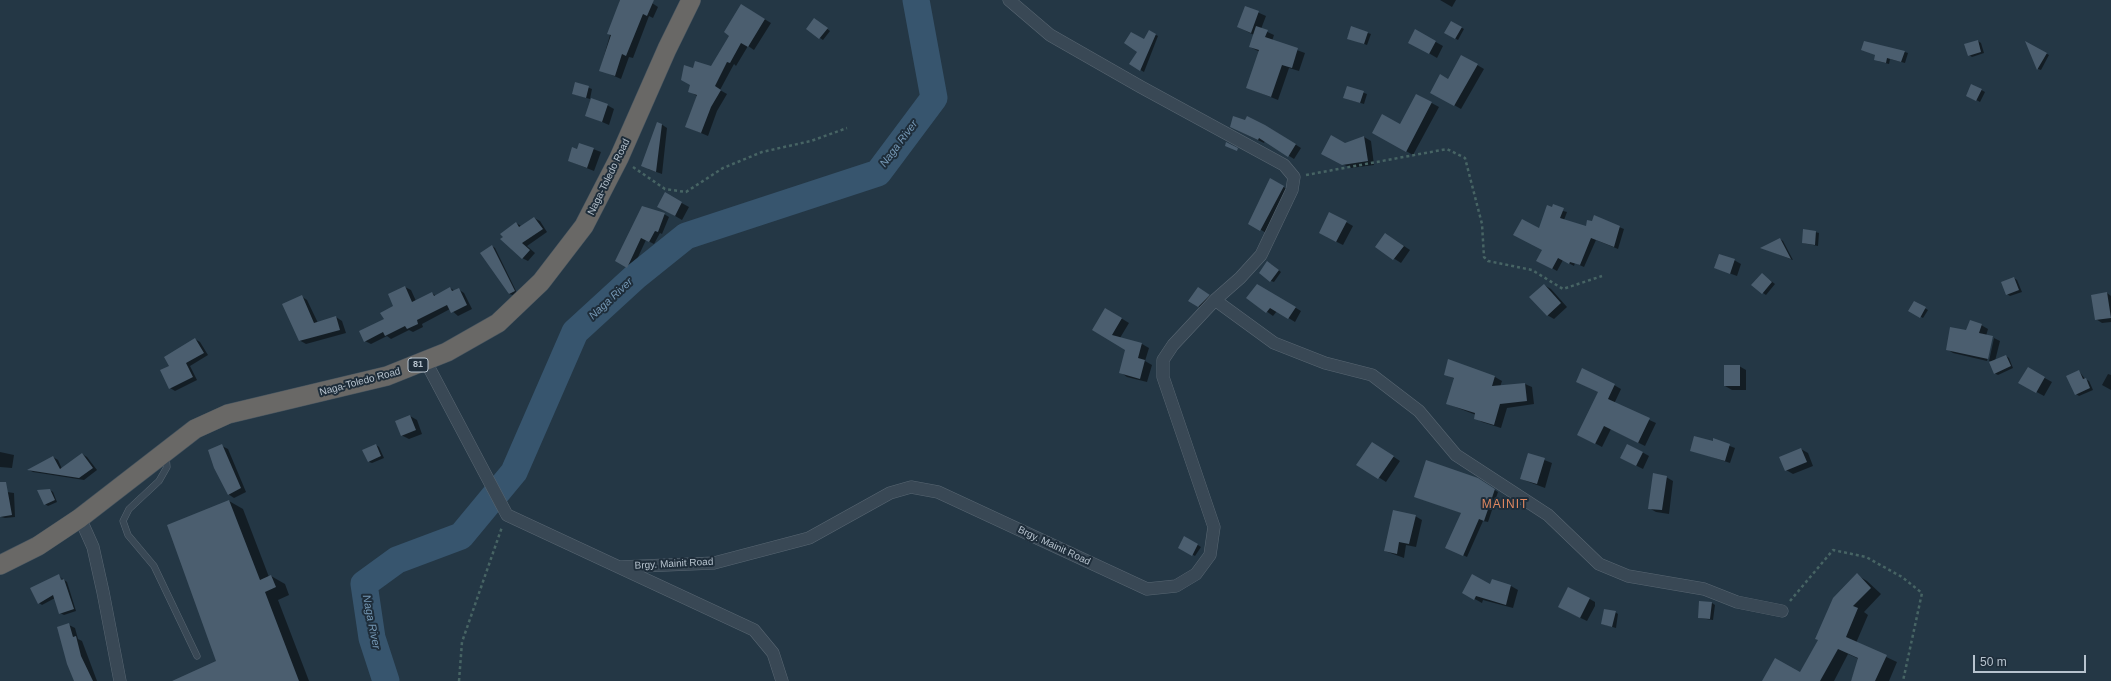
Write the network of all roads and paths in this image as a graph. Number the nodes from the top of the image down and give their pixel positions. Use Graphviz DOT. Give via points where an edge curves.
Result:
graph roads {
  1 [pos="691,0"];
  2 [pos="1009,0"];
  3 [pos="847,128"];
  4 [pos="619,158"];
  5 [pos="1294,177"];
  6 [pos="1602,276"];
  7 [pos="1215,300"];
  8 [pos="426,362"];
  9 [pos="166,451"];
  10 [pos="507,515"];
  11 [pos="80,518"];
  12 [pos="0,565"];
  13 [pos="619,567"];
  14 [pos="1782,611"];
  15 [pos="197,656"];
  16 [pos="120,681"];
  17 [pos="459,681"];
  18 [pos="782,681"];
  19 [pos="1903,681"];
  1 -- 4 [label="highway, Naga-Toledo Road / 81"];
  2 -- 5 [label="street" via="1050,35 1284,165"];
  3 -- 4 [label="path" via="811,141 762,152 724,168 686,192 665,190"];
  4 -- 8 [label="highway, Naga-Toledo Road / 81" via="584,226 541,282 498,323"];
  5 -- 6 [label="path" via="1447,149 1465,158 1482,224 1484,257 1488,261 1532,270 1563,289"];
  5 -- 7 [label="street, Brgy. Mainit Road" via="1292,190 1261,255"];
  7 -- 13 [label="street, Brgy. Mainit Road" via="1173,345 1163,360 1163,377 1214,527 1210,555 1196,574 1176,586 1147,590 938,492 911,487 890,493 809,538 714,563"];
  7 -- 14 [label="street" via="1274,343 1325,363 1372,375 1420,411 1456,456 1548,515 1599,564 1628,576 1704,589 1737,602"];
  8 -- 9 [label="highway, Naga-Toledo Road / 81" via="387,376 228,414 195,429"];
  8 -- 10 [label="street"];
  9 -- 11 [label="highway, Naga-Toledo Road / 81"];
  9 -- 15 [label="lane" via="167,468 158,481 129,510 123,521 128,535 154,566"];
  10 -- 13 [label="street, Brgy. Mainit Road"];
  10 -- 17 [label="path" via="462,642"];
  11 -- 12 [label="highway, Naga-Toledo Road / 81" via="38,546"];
  11 -- 16 [label="street" via="93,547"];
  13 -- 18 [label="street, Brgy. Mainit Road" via="754,630 773,653"];
  14 -- 19 [label="path" via="1832,550 1866,557 1902,577 1922,593"];
}
